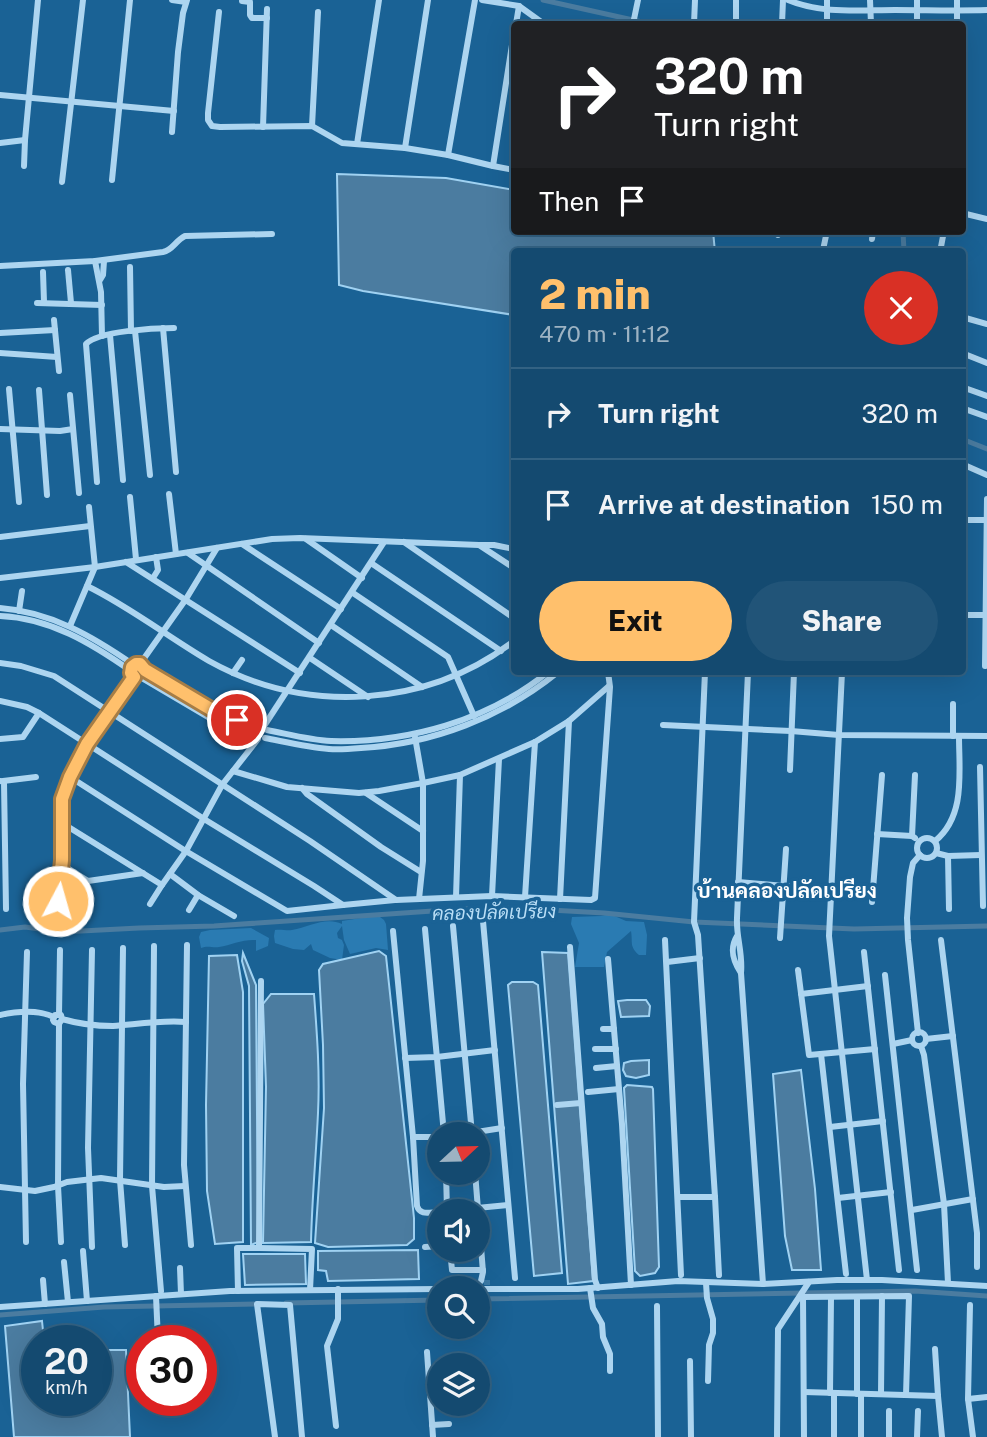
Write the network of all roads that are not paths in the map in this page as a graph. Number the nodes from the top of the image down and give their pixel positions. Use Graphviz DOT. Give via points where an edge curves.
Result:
graph roads {
  1 [pos="38,0"];
  2 [pos="83,0"];
  3 [pos="130,0"];
  4 [pos="172,0"];
  5 [pos="379,0"];
  6 [pos="429,0"];
  7 [pos="475,0"];
  8 [pos="482,0"];
  9 [pos="695,0"];
  10 [pos="736,0"];
  11 [pos="786,0"];
  12 [pos="827,0"];
  13 [pos="870,0"];
  14 [pos="917,0"];
  15 [pos="957,0"];
  16 [pos="187,1"];
  17 [pos="242,1"];
  18 [pos="638,2"];
  19 [pos="519,6"];
  20 [pos="267,9"];
  21 [pos="827,10"];
  22 [pos="870,10"];
  23 [pos="917,10"];
  24 [pos="987,10"];
  25 [pos="957,11"];
  26 [pos="219,12"];
  27 [pos="318,12"];
  28 [pos="267,18"];
  29 [pos="516,21"];
  30 [pos="540,21"];
  31 [pos="635,21"];
  32 [pos="694,21"];
  33 [pos="736,21"];
  34 [pos="782,21"];
  35 [pos="827,21"];
  36 [pos="870,21"];
  37 [pos="917,21"];
  38 [pos="957,21"];
  39 [pos="511,51"];
  40 [pos="0,95"];
  41 [pos="30,97"];
  42 [pos="73,101"];
  43 [pos="120,105"];
  44 [pos="174,111"];
  45 [pos="312,126"];
  46 [pos="262,127"];
  47 [pos="173,132"];
  48 [pos="25,140"];
  49 [pos="0,143"];
  50 [pos="358,144"];
  51 [pos="405,148"];
  52 [pos="448,155"];
  53 [pos="24,166"];
  54 [pos="493,166"];
  55 [pos="511,169"];
  56 [pos="112,180"];
  57 [pos="62,182"];
  58 [pos="966,214"];
  59 [pos="987,219"];
  60 [pos="272,234"];
  61 [pos="95,261"];
  62 [pos="103,261"];
  63 [pos="0,266"];
  64 [pos="130,267"];
  65 [pos="68,270"];
  66 [pos="43,272"];
  67 [pos="100,280"];
  68 [pos="71,303"];
  69 [pos="102,304"];
  70 [pos="966,318"];
  71 [pos="54,320"];
  72 [pos="987,324"];
  73 [pos="163,328"];
  74 [pos="174,328"];
  75 [pos="55,330"];
  76 [pos="133,331"];
  77 [pos="0,333"];
  78 [pos="106,335"];
  79 [pos="0,353"];
  80 [pos="966,355"];
  81 [pos="57,357"];
  82 [pos="987,363"];
  83 [pos="59,371"];
  84 [pos="966,388"];
  85 [pos="9,390"];
  86 [pos="39,390"];
  87 [pos="70,395"];
  88 [pos="987,396"];
  89 [pos="966,410"];
  90 [pos="987,418"];
  91 [pos="0,429"];
  92 [pos="73,429"];
  93 [pos="13,430"];
  94 [pos="42,430"];
  95 [pos="966,466"];
  96 [pos="176,471"];
  97 [pos="150,475"];
  98 [pos="987,475"];
  99 [pos="123,480"];
  100 [pos="97,482"];
  101 [pos="79,493"];
  102 [pos="169,494"];
  103 [pos="47,495"];
  104 [pos="130,497"];
  105 [pos="987,499"];
  106 [pos="19,502"];
  107 [pos="89,507"];
  108 [pos="966,520"];
  109 [pos="987,520"];
  110 [pos="90,526"];
  111 [pos="0,537"];
  112 [pos="305,538"];
  113 [pos="384,542"];
  114 [pos="404,542"];
  115 [pos="242,544"];
  116 [pos="479,545"];
  117 [pos="217,548"];
  118 [pos="511,548"];
  119 [pos="188,553"];
  120 [pos="176,554"];
  121 [pos="156,557"];
  122 [pos="136,559"];
  123 [pos="126,562"];
  124 [pos="371,563"];
  125 [pos="206,566"];
  126 [pos="511,566"];
  127 [pos="96,567"];
  128 [pos="0,578"];
  129 [pos="153,578"];
  130 [pos="362,578"];
  131 [pos="87,586"];
  132 [pos="22,592"];
  133 [pos="352,593"];
  134 [pos="186,599"];
  135 [pos="0,608"];
  136 [pos="341,609"];
  137 [pos="19,611"];
  138 [pos="966,615"];
  139 [pos="986,615"];
  140 [pos="0,616"];
  141 [pos="511,616"];
  142 [pos="331,625"];
  143 [pos="70,626"];
  144 [pos="163,631"];
  145 [pos="319,643"];
  146 [pos="511,643"];
  147 [pos="986,648"];
  148 [pos="501,651"];
  149 [pos="310,658"];
  150 [pos="242,660"];
  151 [pos="0,663"];
  152 [pos="985,666"];
  153 [pos="137,671"];
  154 [pos="233,673"];
  155 [pos="300,673"];
  156 [pos="457,675"];
  157 [pos="544,675"];
  158 [pos="554,675"];
  159 [pos="608,675"];
  160 [pos="705,675"];
  161 [pos="748,675"];
  162 [pos="794,675"];
  163 [pos="842,675"];
  164 [pos="609,686"];
  165 [pos="422,687"];
  166 [pos="288,691"];
  167 [pos="368,697"];
  168 [pos="0,701"];
  169 [pos="953,704"];
  170 [pos="110,712"];
  171 [pos="39,713"];
  172 [pos="474,716"];
  173 [pos="569,722"];
  174 [pos="663,725"];
  175 [pos="702,727"];
  176 [pos="746,729"];
  177 [pos="261,732"];
  178 [pos="791,732"];
  179 [pos="839,736"];
  180 [pos="956,736"];
  181 [pos="987,736"];
  182 [pos="415,738"];
  183 [pos="0,739"];
  184 [pos="535,742"];
  185 [pos="87,744"];
  186 [pos="499,759"];
  187 [pos="980,767"];
  188 [pos="790,770"];
  189 [pos="233,771"];
  190 [pos="460,775"];
  191 [pos="882,775"];
  192 [pos="915,775"];
  193 [pos="36,777"];
  194 [pos="70,777"];
  195 [pos="2,781"];
  196 [pos="423,783"];
  197 [pos="222,785"];
  198 [pos="302,788"];
  199 [pos="364,792"];
  200 [pos="204,819"];
  201 [pos="62,823"];
  202 [pos="423,831"];
  203 [pos="877,834"];
  204 [pos="912,836"];
  205 [pos="919,841"];
  206 [pos="935,841"];
  207 [pos="786,849"];
  208 [pos="186,851"];
  209 [pos="936,853"];
  210 [pos="920,855"];
  211 [pos="981,855"];
  212 [pos="948,856"];
  213 [pos="61,864"];
  214 [pos="421,872"];
  215 [pos="143,873"];
  216 [pos="170,874"];
  217 [pos="88,881"];
  218 [pos="738,882"];
  219 [pos="162,884"];
  220 [pos="59,885"];
  221 [pos="783,886"];
  222 [pos="831,890"];
  223 [pos="198,895"];
  224 [pos="492,896"];
  225 [pos="456,897"];
  226 [pos="525,897"];
  227 [pos="419,899"];
  228 [pos="560,899"];
  229 [pos="396,900"];
  230 [pos="872,902"];
  231 [pos="150,904"];
  232 [pos="343,905"];
  233 [pos="983,906"];
  234 [pos="6,909"];
  235 [pos="949,909"];
  236 [pos="190,910"];
  237 [pos="234,916"];
  238 [pos="57,920"];
  239 [pos="483,921"];
  240 [pos="453,926"];
  241 [pos="425,929"];
  242 [pos="393,931"];
  243 [pos="780,935"];
  244 [pos="665,940"];
  245 [pos="941,940"];
  246 [pos="187,944"];
  247 [pos="154,946"];
  248 [pos="570,947"];
  249 [pos="123,948"];
  250 [pos="60,950"];
  251 [pos="92,950"];
  252 [pos="27,952"];
  253 [pos="864,952"];
  254 [pos="700,958"];
  255 [pos="608,959"];
  256 [pos="667,962"];
  257 [pos="799,970"];
  258 [pos="885,975"];
  259 [pos="261,981"];
  260 [pos="868,986"];
  261 [pos="834,990"];
  262 [pos="801,994"];
  263 [pos="25,1011"];
  264 [pos="0,1015"];
  265 [pos="59,1019"];
  266 [pos="155,1021"];
  267 [pos="186,1022"];
  268 [pos="122,1024"];
  269 [pos="90,1025"];
  270 [pos="614,1029"];
  271 [pos="603,1030"];
  272 [pos="918,1032"];
  273 [pos="953,1036"];
  274 [pos="926,1039"];
  275 [pos="912,1041"];
  276 [pos="893,1044"];
  277 [pos="920,1046"];
  278 [pos="595,1049"];
  279 [pos="616,1049"];
  280 [pos="875,1049"];
  281 [pos="495,1050"];
  282 [pos="842,1052"];
  283 [pos="465,1054"];
  284 [pos="821,1054"];
  285 [pos="437,1057"];
  286 [pos="405,1058"];
  287 [pos="617,1066"];
  288 [pos="596,1068"];
  289 [pos="619,1089"];
  290 [pos="588,1092"];
  291 [pos="582,1102"];
  292 [pos="557,1105"];
  293 [pos="883,1121"];
  294 [pos="443,1122"];
  295 [pos="471,1122"];
  296 [pos="849,1124"];
  297 [pos="830,1127"];
  298 [pos="502,1128"];
  299 [pos="490,1130"];
  300 [pos="413,1137"];
  301 [pos="427,1137"];
  302 [pos="89,1179"];
  303 [pos="120,1180"];
  304 [pos="152,1185"];
  305 [pos="58,1186"];
  306 [pos="185,1186"];
  307 [pos="0,1187"];
  308 [pos="24,1191"];
  309 [pos="891,1192"];
  310 [pos="858,1195"];
  311 [pos="678,1197"];
  312 [pos="715,1197"];
  313 [pos="838,1198"];
  314 [pos="973,1199"];
  315 [pos="944,1204"];
  316 [pos="508,1205"];
  317 [pos="490,1207"];
  318 [pos="912,1210"];
  319 [pos="427,1213"];
  320 [pos="26,1242"];
  321 [pos="61,1242"];
  322 [pos="125,1245"];
  323 [pos="191,1245"];
  324 [pos="92,1247"];
  325 [pos="260,1248"];
  326 [pos="83,1251"];
  327 [pos="64,1262"];
  328 [pos="451,1262"];
  329 [pos="482,1262"];
  330 [pos="977,1267"];
  331 [pos="180,1268"];
  332 [pos="899,1270"];
  333 [pos="918,1270"];
  334 [pos="483,1271"];
  335 [pos="846,1274"];
  336 [pos="681,1275"];
  337 [pos="719,1275"];
  338 [pos="486,1276"];
  339 [pos="515,1278"];
  340 [pos="43,1280"];
  341 [pos="867,1280"];
  342 [pos="809,1282"];
  343 [pos="948,1283"];
  344 [pos="763,1284"];
  345 [pos="631,1285"];
  346 [pos="490,1286"];
  347 [pos="987,1286"];
  348 [pos="706,1288"];
  349 [pos="427,1289"];
  350 [pos="310,1290"];
  351 [pos="238,1291"];
  352 [pos="338,1291"];
  353 [pos="593,1292"];
  354 [pos="159,1294"];
  355 [pos="181,1294"];
  356 [pos="882,1296"];
  357 [pos="831,1297"];
  358 [pos="857,1297"];
  359 [pos="87,1301"];
  360 [pos="68,1302"];
  361 [pos="45,1304"];
  362 [pos="970,1305"];
  363 [pos="657,1306"];
  364 [pos="0,1307"];
  365 [pos="158,1325"];
  366 [pos="935,1349"];
  367 [pos="690,1361"];
  368 [pos="610,1371"];
  369 [pos="708,1381"];
  370 [pos="804,1392"];
  371 [pos="832,1393"];
  372 [pos="859,1394"];
  373 [pos="881,1394"];
  374 [pos="906,1395"];
  375 [pos="938,1396"];
  376 [pos="987,1397"];
  377 [pos="968,1399"];
  378 [pos="889,1411"];
  379 [pos="918,1411"];
  380 [pos="431,1416"];
  381 [pos="449,1424"];
  382 [pos="336,1426"];
  383 [pos="432,1426"];
  384 [pos="275,1437"];
  385 [pos="302,1437"];
  386 [pos="433,1437"];
  387 [pos="658,1437"];
  388 [pos="691,1437"];
  389 [pos="777,1437"];
  390 [pos="804,1437"];
  391 [pos="834,1437"];
  392 [pos="861,1437"];
  393 [pos="889,1437"];
  394 [pos="917,1437"];
  395 [pos="942,1437"];
  396 [pos="973,1437"];
  1 -- 41 [label="street"];
  2 -- 42 [label="street"];
  3 -- 43 [label="street"];
  4 -- 16 [label="street"];
  5 -- 50 [label="street"];
  6 -- 51 [label="street"];
  7 -- 52 [label="street"];
  8 -- 19 [label="street"];
  9 -- 32 [label="street"];
  10 -- 33 [label="street"];
  11 -- 21 [label="street"];
  11 -- 34 [label="street"];
  12 -- 21 [label="street"];
  13 -- 22 [label="street"];
  14 -- 23 [label="street"];
  15 -- 25 [label="street"];
  16 -- 44 [label="street"];
  17 -- 28 [label="street" via="250,2 252,18"];
  18 -- 31 [label="street"];
  19 -- 29 [label="street"];
  19 -- 30 [label="street"];
  20 -- 28 [label="street"];
  21 -- 22 [label="street"];
  21 -- 35 [label="street"];
  22 -- 23 [label="street"];
  22 -- 36 [label="street"];
  23 -- 25 [label="street"];
  23 -- 37 [label="street"];
  24 -- 25 [label="street"];
  25 -- 38 [label="street"];
  26 -- 46 [label="street" via="210,124"];
  27 -- 45 [label="street"];
  28 -- 46 [label="street"];
  39 -- 54 [label="street"];
  40 -- 41 [label="street"];
  41 -- 42 [label="street"];
  41 -- 48 [label="street"];
  42 -- 43 [label="street"];
  42 -- 57 [label="street"];
  43 -- 44 [label="street"];
  43 -- 56 [label="street"];
  44 -- 47 [label="street"];
  45 -- 46 [label="street"];
  45 -- 50 [label="street" via="334,140"];
  48 -- 49 [label="street"];
  48 -- 53 [label="street"];
  50 -- 51 [label="street"];
  51 -- 52 [label="street"];
  52 -- 54 [label="street"];
  54 -- 55 [label="street"];
  58 -- 59 [label="street"];
  60 -- 62 [label="street" via="184,236 168,251"];
  61 -- 62 [label="street"];
  61 -- 63 [label="street"];
  61 -- 67 [label="street"];
  62 -- 67 [label="street"];
  64 -- 76 [label="street"];
  65 -- 68 [label="street"];
  66 -- 68 [label="street" via="40,303"];
  67 -- 69 [label="street"];
  68 -- 69 [label="street"];
  69 -- 78 [label="street"];
  70 -- 72 [label="street"];
  71 -- 75 [label="street"];
  73 -- 74 [label="street"];
  73 -- 76 [label="street"];
  73 -- 96 [label="street"];
  75 -- 77 [label="street"];
  75 -- 81 [label="street"];
  76 -- 78 [label="street"];
  76 -- 97 [label="street"];
  78 -- 99 [label="street"];
  78 -- 100 [label="street" via="88,340 85,349"];
  79 -- 81 [label="street"];
  80 -- 82 [label="street"];
  81 -- 83 [label="street"];
  84 -- 88 [label="street"];
  85 -- 93 [label="street"];
  86 -- 94 [label="street"];
  87 -- 92 [label="street"];
  89 -- 90 [label="street"];
  91 -- 93 [label="street"];
  92 -- 94 [label="street"];
  92 -- 101 [label="street"];
  93 -- 94 [label="street"];
  93 -- 106 [label="street"];
  94 -- 103 [label="street"];
  95 -- 98 [label="street"];
  102 -- 120 [label="street"];
  104 -- 122 [label="street"];
  105 -- 109 [label="street"];
  107 -- 110 [label="street"];
  108 -- 109 [label="street"];
  109 -- 139 [label="street"];
  110 -- 111 [label="street"];
  110 -- 127 [label="street"];
  112 -- 113 [label="street"];
  112 -- 115 [label="street"];
  112 -- 130 [label="street"];
  113 -- 114 [label="street"];
  113 -- 124 [label="street"];
  114 -- 116 [label="street"];
  114 -- 141 [label="street"];
  115 -- 117 [label="street"];
  115 -- 136 [label="street"];
  116 -- 118 [label="street"];
  116 -- 126 [label="street"];
  117 -- 119 [label="street"];
  117 -- 125 [label="street"];
  119 -- 120 [label="street"];
  119 -- 125 [label="street"];
  120 -- 121 [label="street"];
  121 -- 122 [label="street"];
  121 -- 129 [label="street" via="158,570"];
  122 -- 123 [label="street"];
  123 -- 127 [label="street"];
  123 -- 129 [label="street"];
  124 -- 130 [label="street"];
  124 -- 148 [label="street"];
  125 -- 134 [label="street"];
  125 -- 145 [label="street"];
  127 -- 128 [label="street"];
  127 -- 131 [label="street"];
  129 -- 134 [label="street"];
  130 -- 133 [label="street"];
  131 -- 143 [label="street"];
  131 -- 144 [label="street"];
  132 -- 137 [label="street"];
  133 -- 136 [label="street"];
  133 -- 156 [label="street" via="448,657"];
  134 -- 144 [label="street"];
  134 -- 155 [label="street"];
  135 -- 137 [label="street"];
  136 -- 142 [label="street"];
  137 -- 143 [label="street"];
  138 -- 139 [label="street"];
  139 -- 147 [label="street"];
  140 -- 153 [label="street" via="38,621 71,634"];
  142 -- 145 [label="street"];
  142 -- 165 [label="street"];
  143 -- 153 [label="street" via="103,643"];
  144 -- 153 [label="street"];
  144 -- 154 [label="street"];
  145 -- 149 [label="street"];
  146 -- 148 [label="street"];
  147 -- 152 [label="street"];
  148 -- 156 [label="street"];
  149 -- 155 [label="street"];
  149 -- 167 [label="street"];
  150 -- 154 [label="street"];
  151 -- 170 [label="street" via="54,676"];
  153 -- 170 [label="street"];
  153 -- 177 [label="street" via="218,723"];
  154 -- 166 [label="street"];
  155 -- 166 [label="street"];
  156 -- 165 [label="street"];
  156 -- 172 [label="street"];
  157 -- 172 [label="street"];
  158 -- 182 [label="street" via="521,699 474,722"];
  159 -- 164 [label="street"];
  160 -- 175 [label="street"];
  161 -- 176 [label="street"];
  162 -- 178 [label="street"];
  163 -- 179 [label="street"];
  164 -- 173 [label="street"];
  164 -- 228 [label="street" via="595,898"];
  165 -- 167 [label="street"];
  166 -- 167 [label="street"];
  166 -- 177 [label="street"];
  168 -- 171 [label="street"];
  169 -- 180 [label="street"];
  170 -- 185 [label="street"];
  170 -- 197 [label="street"];
  171 -- 183 [label="street" via="23,737"];
  171 -- 185 [label="street"];
  172 -- 182 [label="street"];
  173 -- 184 [label="street"];
  173 -- 228 [label="street"];
  174 -- 175 [label="street"];
  175 -- 176 [label="street"];
  175 -- 254 [label="street" via="694,922"];
  176 -- 178 [label="street"];
  176 -- 218 [label="street"];
  177 -- 182 [label="street" via="301,746 332,750"];
  177 -- 189 [label="street"];
  178 -- 179 [label="street"];
  178 -- 188 [label="street"];
  179 -- 180 [label="street"];
  179 -- 222 [label="street"];
  180 -- 181 [label="street"];
  180 -- 206 [label="street" via="954,816"];
  182 -- 196 [label="street"];
  184 -- 186 [label="street"];
  184 -- 226 [label="street"];
  185 -- 194 [label="street"];
  185 -- 200 [label="street"];
  186 -- 190 [label="street"];
  186 -- 224 [label="street"];
  187 -- 211 [label="street"];
  189 -- 197 [label="street"];
  189 -- 198 [label="street"];
  190 -- 196 [label="street"];
  190 -- 225 [label="street"];
  191 -- 203 [label="street"];
  192 -- 204 [label="street"];
  193 -- 195 [label="street"];
  194 -- 201 [label="street" via="62,799"];
  194 -- 208 [label="street"];
  195 -- 234 [label="street"];
  196 -- 199 [label="street"];
  196 -- 202 [label="street"];
  197 -- 200 [label="street"];
  197 -- 229 [label="street"];
  198 -- 199 [label="street"];
  198 -- 214 [label="street"];
  199 -- 202 [label="street"];
  200 -- 208 [label="street"];
  200 -- 232 [label="street"];
  201 -- 213 [label="street"];
  201 -- 215 [label="street"];
  202 -- 214 [label="street"];
  203 -- 204 [label="street"];
  203 -- 230 [label="street"];
  204 -- 205 [label="street"];
  205 -- 206 [label="street"];
  205 -- 210 [label="street"];
  206 -- 209 [label="street"];
  207 -- 221 [label="street"];
  208 -- 216 [label="street"];
  208 -- 232 [label="street" via="287,911"];
  209 -- 210 [label="street" via="925,858"];
  209 -- 212 [label="street"];
  210 -- 272 [label="street" via="910,877 907,918"];
  211 -- 212 [label="street"];
  211 -- 233 [label="street"];
  212 -- 235 [label="street"];
  213 -- 217 [label="street"];
  213 -- 220 [label="street"];
  214 -- 227 [label="street"];
  215 -- 217 [label="street"];
  215 -- 219 [label="street"];
  216 -- 219 [label="street"];
  216 -- 223 [label="street"];
  217 -- 220 [label="street"];
  218 -- 221 [label="street"];
  218 -- 344 [label="street" via="737,934"];
  219 -- 231 [label="street"];
  220 -- 238 [label="street"];
  221 -- 222 [label="street"];
  221 -- 243 [label="street"];
  222 -- 261 [label="street" via="828,936"];
  223 -- 236 [label="street"];
  223 -- 237 [label="street"];
  224 -- 225 [label="street"];
  224 -- 226 [label="street"];
  225 -- 227 [label="street"];
  226 -- 228 [label="street"];
  227 -- 229 [label="street"];
  229 -- 232 [label="street"];
  239 -- 281 [label="street"];
  240 -- 283 [label="street"];
  241 -- 285 [label="street"];
  242 -- 286 [label="street"];
  244 -- 256 [label="street"];
  245 -- 273 [label="street"];
  246 -- 267 [label="street"];
  247 -- 266 [label="street"];
  248 -- 291 [label="street"];
  249 -- 268 [label="street"];
  250 -- 265 [label="street"];
  251 -- 269 [label="street"];
  252 -- 263 [label="street"];
  253 -- 260 [label="street"];
  254 -- 256 [label="street"];
  254 -- 312 [label="street"];
  255 -- 270 [label="street"];
  256 -- 311 [label="street"];
  257 -- 262 [label="street"];
  258 -- 276 [label="street"];
  259 -- 325 [label="street"];
  260 -- 261 [label="street"];
  260 -- 280 [label="street"];
  261 -- 262 [label="street"];
  261 -- 282 [label="street"];
  262 -- 284 [label="street" via="808,1052"];
  263 -- 264 [label="street"];
  263 -- 265 [label="street"];
  263 -- 308 [label="street"];
  265 -- 269 [label="street"];
  265 -- 305 [label="street"];
  266 -- 267 [label="street"];
  266 -- 268 [label="street"];
  266 -- 304 [label="street"];
  267 -- 306 [label="street"];
  268 -- 269 [label="street"];
  268 -- 303 [label="street"];
  269 -- 302 [label="street"];
  270 -- 271 [label="street"];
  270 -- 279 [label="street"];
  272 -- 274 [label="street"];
  272 -- 275 [label="street"];
  273 -- 274 [label="street"];
  273 -- 314 [label="street"];
  274 -- 277 [label="street"];
  275 -- 276 [label="street"];
  275 -- 277 [label="street"];
  276 -- 318 [label="street"];
  277 -- 315 [label="street"];
  278 -- 279 [label="street"];
  279 -- 287 [label="street"];
  280 -- 282 [label="street"];
  280 -- 293 [label="street"];
  281 -- 283 [label="street"];
  281 -- 298 [label="street"];
  282 -- 284 [label="street"];
  282 -- 296 [label="street"];
  283 -- 285 [label="street"];
  283 -- 295 [label="street"];
  284 -- 297 [label="street"];
  285 -- 286 [label="street"];
  285 -- 294 [label="street"];
  286 -- 300 [label="street"];
  287 -- 288 [label="street"];
  287 -- 289 [label="street"];
  289 -- 290 [label="street"];
  289 -- 345 [label="street"];
  291 -- 292 [label="street"];
  291 -- 353 [label="street"];
  293 -- 296 [label="street"];
  293 -- 309 [label="street"];
  296 -- 297 [label="street"];
  296 -- 310 [label="street"];
  297 -- 313 [label="street"];
  298 -- 299 [label="street"];
  298 -- 316 [label="street"];
  300 -- 301 [label="street"];
  300 -- 319 [label="street" via="417,1206 418,1211"];
  302 -- 303 [label="street"];
  302 -- 305 [label="street"];
  302 -- 324 [label="street"];
  303 -- 304 [label="street"];
  303 -- 322 [label="street"];
  304 -- 306 [label="street"];
  304 -- 354 [label="street"];
  305 -- 308 [label="street"];
  305 -- 321 [label="street"];
  306 -- 323 [label="street"];
  307 -- 308 [label="street"];
  308 -- 320 [label="street"];
  309 -- 310 [label="street"];
  309 -- 332 [label="street"];
  310 -- 313 [label="street"];
  310 -- 341 [label="street"];
  311 -- 312 [label="street"];
  311 -- 336 [label="street"];
  312 -- 337 [label="street"];
  313 -- 335 [label="street"];
  314 -- 315 [label="street"];
  314 -- 330 [label="street"];
  315 -- 318 [label="street"];
  315 -- 343 [label="street"];
  316 -- 317 [label="street"];
  316 -- 339 [label="street"];
  318 -- 333 [label="street"];
  325 -- 350 [label="street" via="312,1249"];
  325 -- 351 [label="street" via="237,1248"];
  326 -- 359 [label="street"];
  327 -- 360 [label="street"];
  328 -- 334 [label="street" via="453,1270"];
  329 -- 334 [label="street"];
  331 -- 355 [label="street"];
  334 -- 338 [label="street"];
  340 -- 361 [label="street"];
  341 -- 342 [label="street"];
  341 -- 343 [label="street"];
  342 -- 344 [label="street"];
  342 -- 389 [label="street" via="778,1329"];
  343 -- 347 [label="street"];
  344 -- 348 [label="street"];
  345 -- 348 [label="street" via="678,1281"];
  345 -- 353 [label="street"];
  346 -- 353 [label="street"];
  348 -- 369 [label="street" via="713,1319"];
  349 -- 352 [label="street"];
  350 -- 351 [label="street"];
  350 -- 352 [label="street"];
  351 -- 355 [label="street"];
  352 -- 382 [label="street" via="338,1319 327,1346"];
  353 -- 368 [label="street" via="595,1313 609,1348"];
  354 -- 355 [label="street"];
  354 -- 359 [label="street"];
  354 -- 365 [label="street"];
  356 -- 358 [label="street"];
  356 -- 373 [label="street"];
  356 -- 374 [label="street" via="909,1296"];
  357 -- 358 [label="street"];
  357 -- 370 [label="street" via="803,1297"];
  357 -- 371 [label="street"];
  358 -- 372 [label="street"];
  359 -- 360 [label="street"];
  360 -- 361 [label="street"];
  361 -- 364 [label="street"];
  362 -- 377 [label="street"];
  363 -- 387 [label="street"];
  366 -- 375 [label="street"];
  367 -- 388 [label="street"];
  370 -- 371 [label="street"];
  370 -- 390 [label="street"];
  371 -- 372 [label="street"];
  371 -- 391 [label="street"];
  372 -- 373 [label="street"];
  372 -- 392 [label="street"];
  373 -- 374 [label="street"];
  374 -- 375 [label="street"];
  375 -- 395 [label="street"];
  376 -- 377 [label="street"];
  377 -- 396 [label="street"];
  378 -- 393 [label="street"];
  379 -- 394 [label="street"];
  380 -- 383 [label="street"];
  381 -- 383 [label="street"];
  383 -- 386 [label="street"];
  384 -- 385 [label="street" via="257,1304 290,1305"];
}
